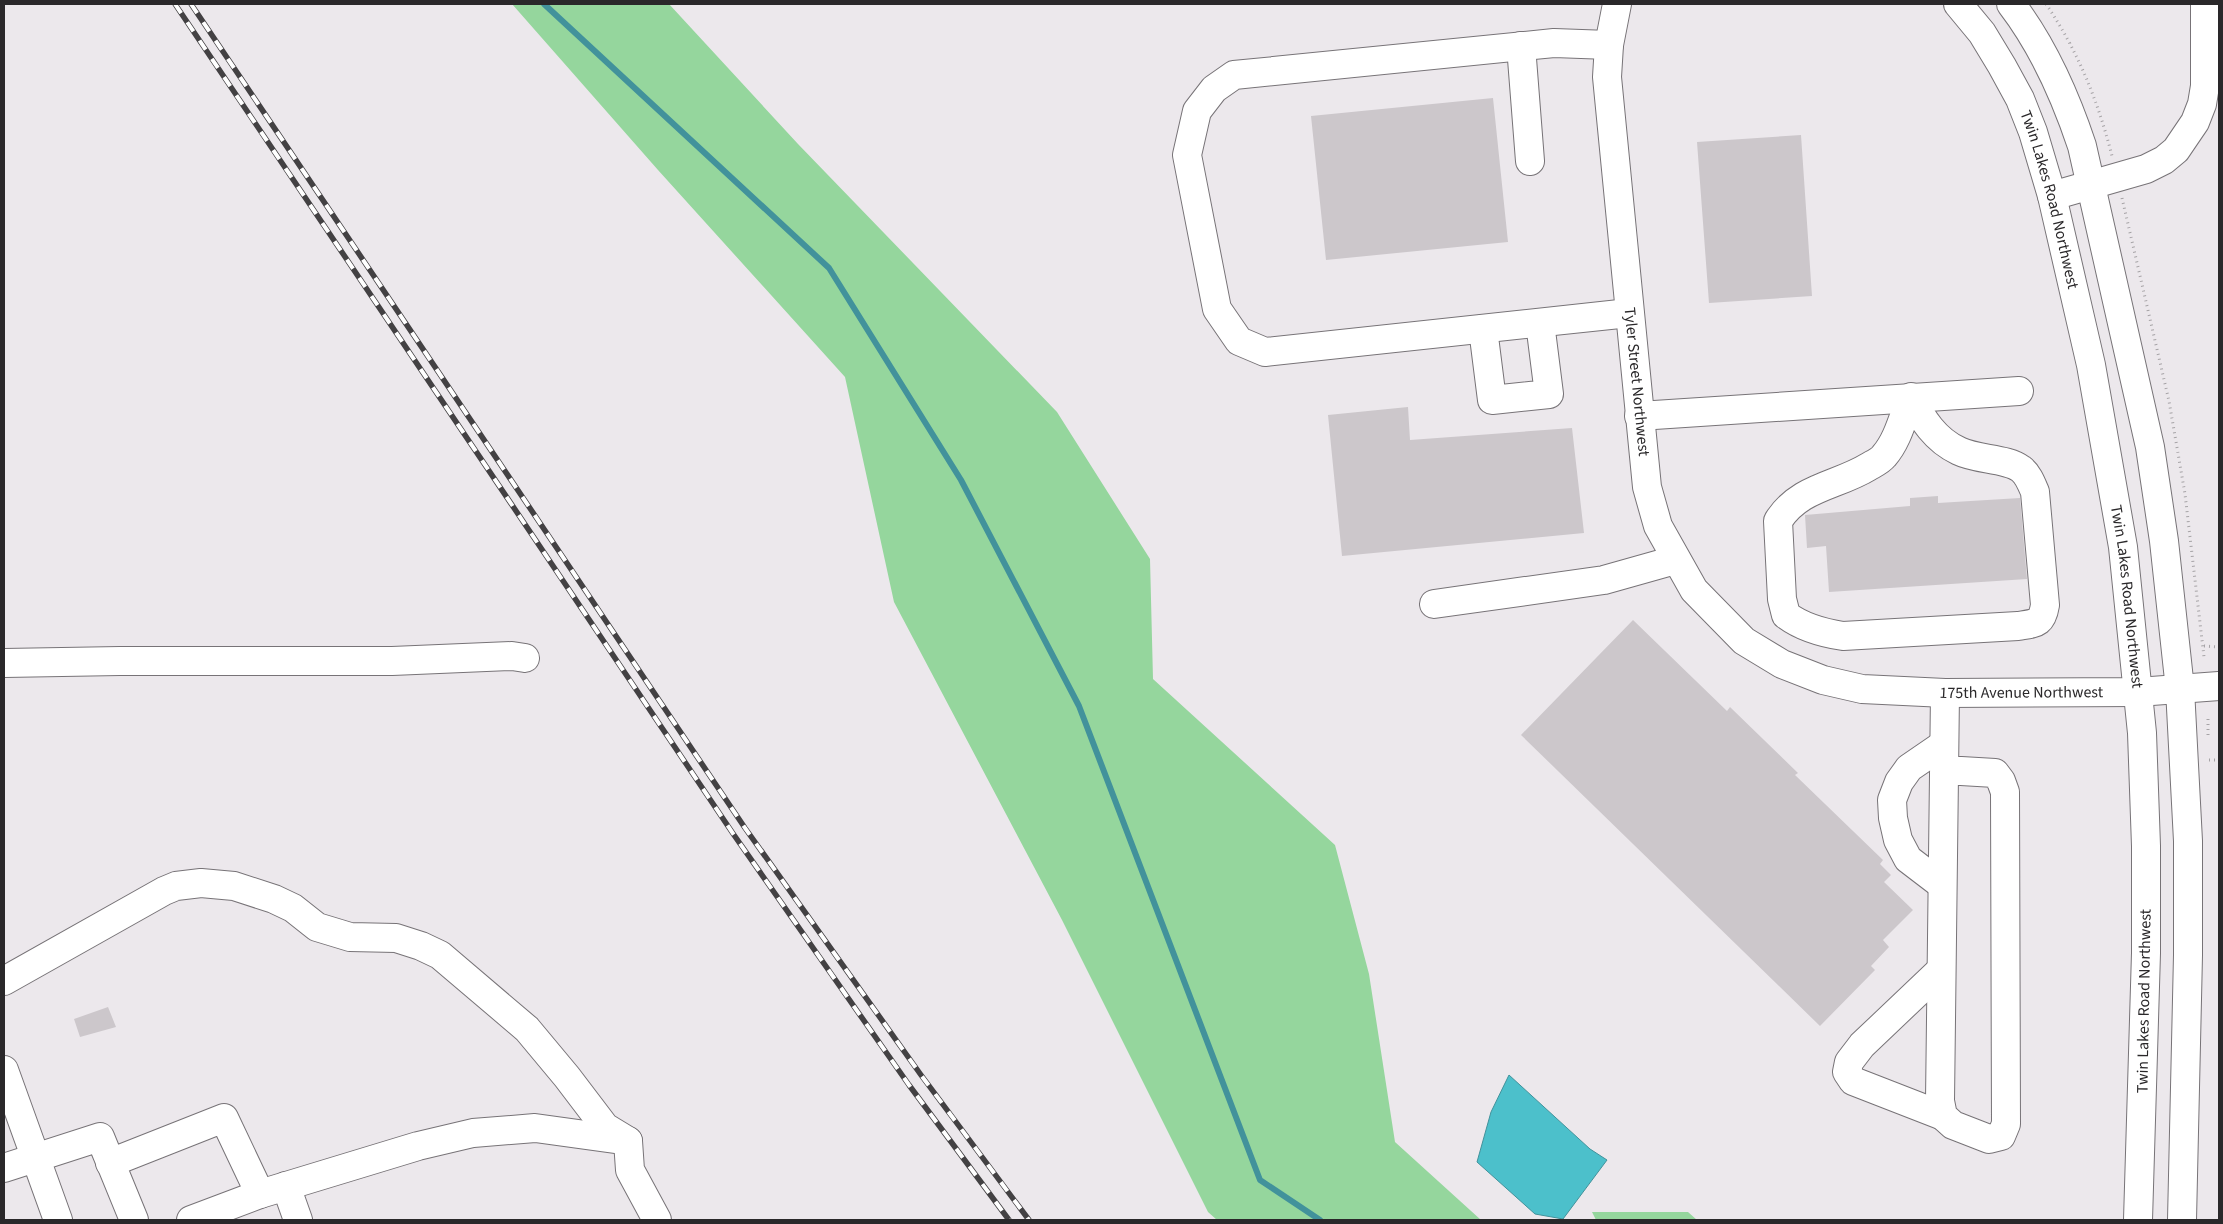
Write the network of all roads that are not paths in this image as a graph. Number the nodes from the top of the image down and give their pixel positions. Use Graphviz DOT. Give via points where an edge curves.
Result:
graph roads {
  1 [pos="1617,4"];
  2 [pos="1958,4"];
  3 [pos="2011,4"];
  4 [pos="2206,4"];
  5 [pos="1609,45"];
  6 [pos="1521,46"];
  7 [pos="1530,161"];
  8 [pos="2091,184"];
  9 [pos="2052,196"];
  10 [pos="1629,313"];
  11 [pos="1540,323"];
  12 [pos="1483,329"];
  13 [pos="2019,391"];
  14 [pos="1911,397"];
  15 [pos="1639,416"];
  16 [pos="1675,560"];
  17 [pos="1434,604"];
  18 [pos="525,658"];
  19 [pos="4,663"];
  20 [pos="1823,680"];
  21 [pos="2219,686"];
  22 [pos="2180,689"];
  23 [pos="2138,692"];
  24 [pos="1945,693"];
  25 [pos="1944,757"];
  26 [pos="1942,885"];
  27 [pos="1941,970"];
  28 [pos="4,981"];
  29 [pos="4,1070"];
  30 [pos="1943,1116"];
  31 [pos="628,1141"];
  32 [pos="35,1157"];
  33 [pos="110,1163"];
  34 [pos="4,1168"];
  35 [pos="286,1186"];
  36 [pos="260,1194"];
  37 [pos="58,1220"];
  38 [pos="134,1220"];
  39 [pos="191,1220"];
  40 [pos="298,1220"];
  41 [pos="657,1220"];
  42 [pos="2138,1220"];
  43 [pos="2182,1220"];
  1 -- 5 [label="street, Tyler Street Northwest"];
  2 -- 9 [label="street, Twin Lakes Road Northwest" via="1982,32 2020,99"];
  3 -- 8 [label="street" via="2039,44 2056,77 2073,120"];
  4 -- 8 [label="street" via="2202,104 2186,137 2164,160 2146,169"];
  5 -- 6 [label="street" via="1554,43"];
  5 -- 10 [label="street, Tyler Street Northwest" via="1609,113"];
  6 -- 7 [label="street"];
  6 -- 12 [label="street" via="1234,75 1214,89 1197,111 1187,155 1217,309 1239,341 1265,352"];
  8 -- 9 [label="street"];
  8 -- 22 [label="street" via="2150,447"];
  9 -- 23 [label="street, Twin Lakes Road Northwest" via="2108,453 2123,547"];
  10 -- 11 [label="street"];
  10 -- 15 [label="street, Tyler Street Northwest"];
  11 -- 12 [label="street"];
  11 -- 12 [label="street" via="1549,394 1492,400"];
  13 -- 14 [label="street"];
  14 -- 14 [label="street" via="1924,423 1958,451 1983,460 2008,463 2022,470 2028,479 2035,492 2046,605 2044,616 2036,623 1843,636 1826,633 1786,615 1782,599 1778,521 1800,497 1858,473 1882,458 1894,443"];
  14 -- 15 [label="street"];
  15 -- 16 [label="street, Tyler Street Northwest" via="1647,487 1658,526"];
  16 -- 17 [label="street" via="1604,580"];
  16 -- 20 [label="street, Tyler Street Northwest" via="1694,590 1744,641 1782,664"];
  18 -- 19 [label="street"];
  20 -- 24 [label="street, 175th Avenue Northwest" via="1862,689"];
  21 -- 22 [label="street, 175th Avenue Northwest"];
  22 -- 23 [label="street, 175th Avenue Northwest"];
  22 -- 43 [label="street" via="2188,841"];
  23 -- 24 [label="street, 175th Avenue Northwest"];
  23 -- 42 [label="street, Twin Lakes Road Northwest" via="2146,846"];
  24 -- 25 [label="street"];
  25 -- 26 [label="street"];
  25 -- 26 [label="street" via="1909,768 1892,800 1898,840 1908,858"];
  25 -- 30 [label="street" via="1995,773 2005,792 2006,1124 2001,1136 1989,1139 1953,1125"];
  26 -- 27 [label="street"];
  27 -- 30 [label="street" via="1940,1101"];
  27 -- 30 [label="street" via="1862,1045 1849,1062 1847,1072 1853,1081"];
  28 -- 31 [label="street" via="176,886 201,883 234,886 293,908 317,927 350,937 396,938 440,955 527,1029 605,1127"];
  29 -- 32 [label="street"];
  31 -- 35 [label="street" via="535,1128 473,1133"];
  31 -- 41 [label="street" via="630,1170"];
  32 -- 33 [label="street" via="100,1137"];
  32 -- 34 [label="street"];
  32 -- 37 [label="street"];
  33 -- 36 [label="street" via="224,1118"];
  33 -- 38 [label="street"];
  35 -- 36 [label="street"];
  35 -- 40 [label="street"];
  36 -- 39 [label="street"];
}
